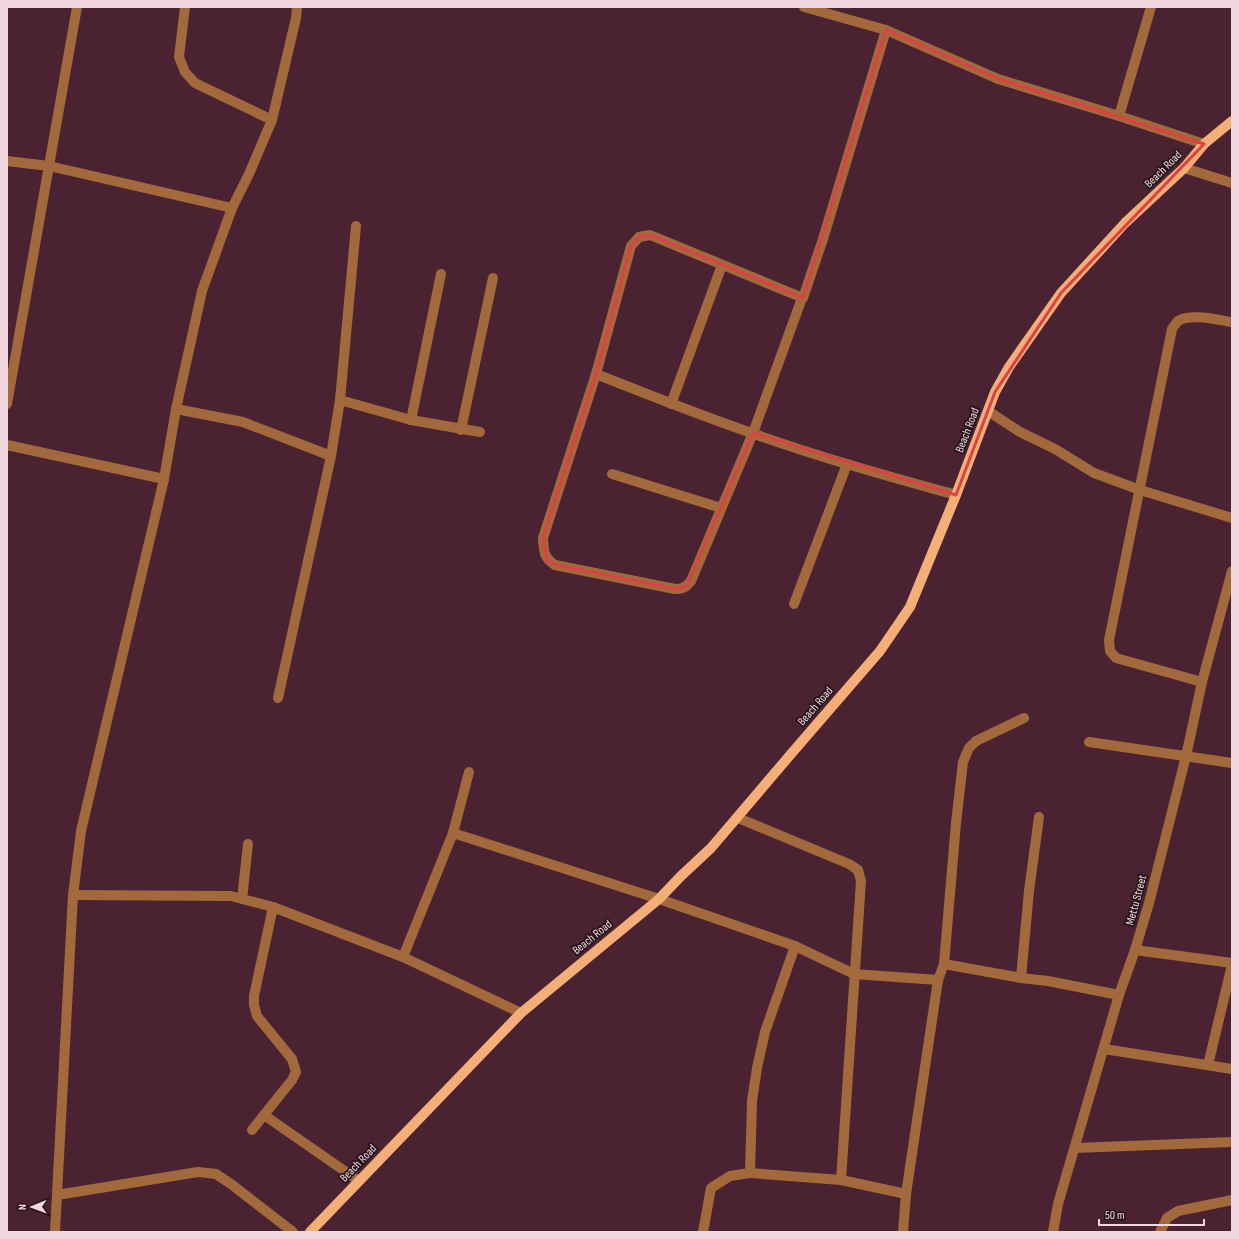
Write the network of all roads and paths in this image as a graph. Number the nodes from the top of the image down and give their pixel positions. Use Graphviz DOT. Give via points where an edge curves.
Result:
graph roads {
  1 [pos="77,7"];
  2 [pos="185,7"];
  3 [pos="297,7"];
  4 [pos="804,7"];
  5 [pos="1151,7"];
  6 [pos="886,30"];
  7 [pos="1119,116"];
  8 [pos="272,120"];
  9 [pos="1232,121"];
  10 [pos="1204,144"];
  11 [pos="7,161"];
  12 [pos="49,166"];
  13 [pos="1184,168"];
  14 [pos="1232,183"];
  15 [pos="232,208"];
  16 [pos="356,226"];
  17 [pos="722,265"];
  18 [pos="441,274"];
  19 [pos="493,278"];
  20 [pos="803,298"];
  21 [pos="1232,322"];
  22 [pos="596,374"];
  23 [pos="340,400"];
  24 [pos="7,404"];
  25 [pos="671,404"];
  26 [pos="176,409"];
  27 [pos="988,411"];
  28 [pos="411,420"];
  29 [pos="461,430"];
  30 [pos="480,432"];
  31 [pos="753,433"];
  32 [pos="7,445"];
  33 [pos="331,456"];
  34 [pos="847,464"];
  35 [pos="612,474"];
  36 [pos="164,479"];
  37 [pos="1140,490"];
  38 [pos="956,495"];
  39 [pos="721,508"];
  40 [pos="1232,518"];
  41 [pos="1232,571"];
  42 [pos="794,604"];
  43 [pos="1202,682"];
  44 [pos="278,698"];
  45 [pos="1024,718"];
  46 [pos="1089,742"];
  47 [pos="1186,756"];
  48 [pos="1232,763"];
  49 [pos="469,772"];
  50 [pos="1039,817"];
  51 [pos="738,818"];
  52 [pos="453,833"];
  53 [pos="248,844"];
  54 [pos="73,895"];
  55 [pos="242,899"];
  56 [pos="659,899"];
  57 [pos="272,907"];
  58 [pos="795,946"];
  59 [pos="1135,950"];
  60 [pos="403,957"];
  61 [pos="944,964"];
  62 [pos="1232,964"];
  63 [pos="854,974"];
  64 [pos="1021,978"];
  65 [pos="938,980"];
  66 [pos="1119,995"];
  67 [pos="521,1013"];
  68 [pos="1104,1049"];
  69 [pos="1208,1066"];
  70 [pos="1232,1069"];
  71 [pos="264,1115"];
  72 [pos="252,1130"];
  73 [pos="1232,1142"];
  74 [pos="1076,1148"];
  75 [pos="750,1173"];
  76 [pos="841,1180"];
  77 [pos="359,1181"];
  78 [pos="906,1194"];
  79 [pos="57,1195"];
  80 [pos="1232,1200"];
  81 [pos="55,1232"];
  82 [pos="293,1232"];
  83 [pos="310,1232"];
  84 [pos="703,1232"];
  85 [pos="903,1232"];
  86 [pos="1053,1232"];
  87 [pos="1160,1232"];
  1 -- 12 [label="street"];
  2 -- 8 [label="street" via="179,57 185,72 195,83"];
  3 -- 8 [label="street"];
  4 -- 6 [label="street"];
  5 -- 7 [label="street"];
  6 -- 7 [label="street" via="998,79"];
  6 -- 20 [label="street"];
  7 -- 10 [label="street"];
  8 -- 15 [label="street"];
  9 -- 10 [label="main road, Beach Road"];
  10 -- 13 [label="main road, Beach Road"];
  11 -- 12 [label="street"];
  12 -- 15 [label="street"];
  12 -- 24 [label="street"];
  13 -- 14 [label="street"];
  13 -- 27 [label="main road, Beach Road" via="1125,223 1060,293 1009,367"];
  15 -- 26 [label="street" via="202,291"];
  16 -- 23 [label="street"];
  17 -- 20 [label="street"];
  17 -- 22 [label="street" via="650,235 639,237 631,246"];
  17 -- 25 [label="street"];
  18 -- 28 [label="street"];
  19 -- 29 [label="street"];
  20 -- 31 [label="street"];
  21 -- 37 [label="street" via="1185,318 1177,322 1172,329"];
  22 -- 25 [label="street"];
  22 -- 39 [label="street" via="543,538 547,560 555,565 682,589 691,581"];
  23 -- 28 [label="street"];
  23 -- 33 [label="street"];
  25 -- 31 [label="street"];
  26 -- 33 [label="street" via="243,422"];
  26 -- 36 [label="street"];
  27 -- 37 [label="street" via="1094,473"];
  27 -- 38 [label="main road, Beach Road"];
  28 -- 29 [label="street"];
  29 -- 30 [label="street"];
  31 -- 34 [label="street"];
  31 -- 39 [label="street"];
  32 -- 36 [label="street"];
  33 -- 44 [label="street"];
  34 -- 38 [label="street"];
  34 -- 42 [label="street"];
  35 -- 39 [label="street"];
  36 -- 54 [label="street" via="81,831"];
  37 -- 40 [label="street"];
  37 -- 43 [label="street" via="1109,640 1110,651 1116,658"];
  38 -- 51 [label="main road, Beach Road" via="910,607 880,651"];
  41 -- 43 [label="street, Mettu Street"];
  43 -- 47 [label="street, Mettu Street"];
  45 -- 61 [label="street" via="976,741 969,748 963,762"];
  46 -- 47 [label="street"];
  47 -- 48 [label="street"];
  47 -- 59 [label="street, Mettu Street"];
  49 -- 52 [label="street"];
  50 -- 64 [label="street"];
  51 -- 56 [label="main road, Beach Road"];
  51 -- 63 [label="street" via="858,870 861,881"];
  52 -- 56 [label="street"];
  52 -- 60 [label="street"];
  53 -- 55 [label="street"];
  54 -- 55 [label="street" via="231,896"];
  54 -- 79 [label="street"];
  55 -- 57 [label="street"];
  56 -- 58 [label="street"];
  56 -- 67 [label="main road, Beach Road"];
  57 -- 60 [label="street"];
  57 -- 71 [label="street" via="254,1005 257,1016 292,1059 296,1072"];
  58 -- 63 [label="street"];
  58 -- 75 [label="street" via="765,1032 756,1068 752,1101"];
  59 -- 62 [label="street"];
  59 -- 66 [label="street, Mettu Street"];
  60 -- 67 [label="street"];
  61 -- 64 [label="street"];
  61 -- 65 [label="street"];
  62 -- 69 [label="street"];
  63 -- 65 [label="street"];
  63 -- 76 [label="street"];
  64 -- 66 [label="street"];
  65 -- 78 [label="street"];
  66 -- 68 [label="street, Mettu Street"];
  67 -- 77 [label="main road, Beach Road"];
  68 -- 69 [label="street"];
  68 -- 74 [label="street, Mettu Street"];
  69 -- 70 [label="street"];
  71 -- 72 [label="street"];
  71 -- 77 [label="street"];
  73 -- 74 [label="street"];
  74 -- 86 [label="street, Mettu Street" via="1058,1204"];
  75 -- 76 [label="street"];
  75 -- 84 [label="street" via="730,1176 711,1188"];
  76 -- 78 [label="street"];
  77 -- 83 [label="main road, Beach Road"];
  78 -- 85 [label="street"];
  79 -- 81 [label="street"];
  79 -- 82 [label="street" via="198,1172 216,1174"];
  80 -- 87 [label="street" via="1178,1211 1167,1218"];
}
